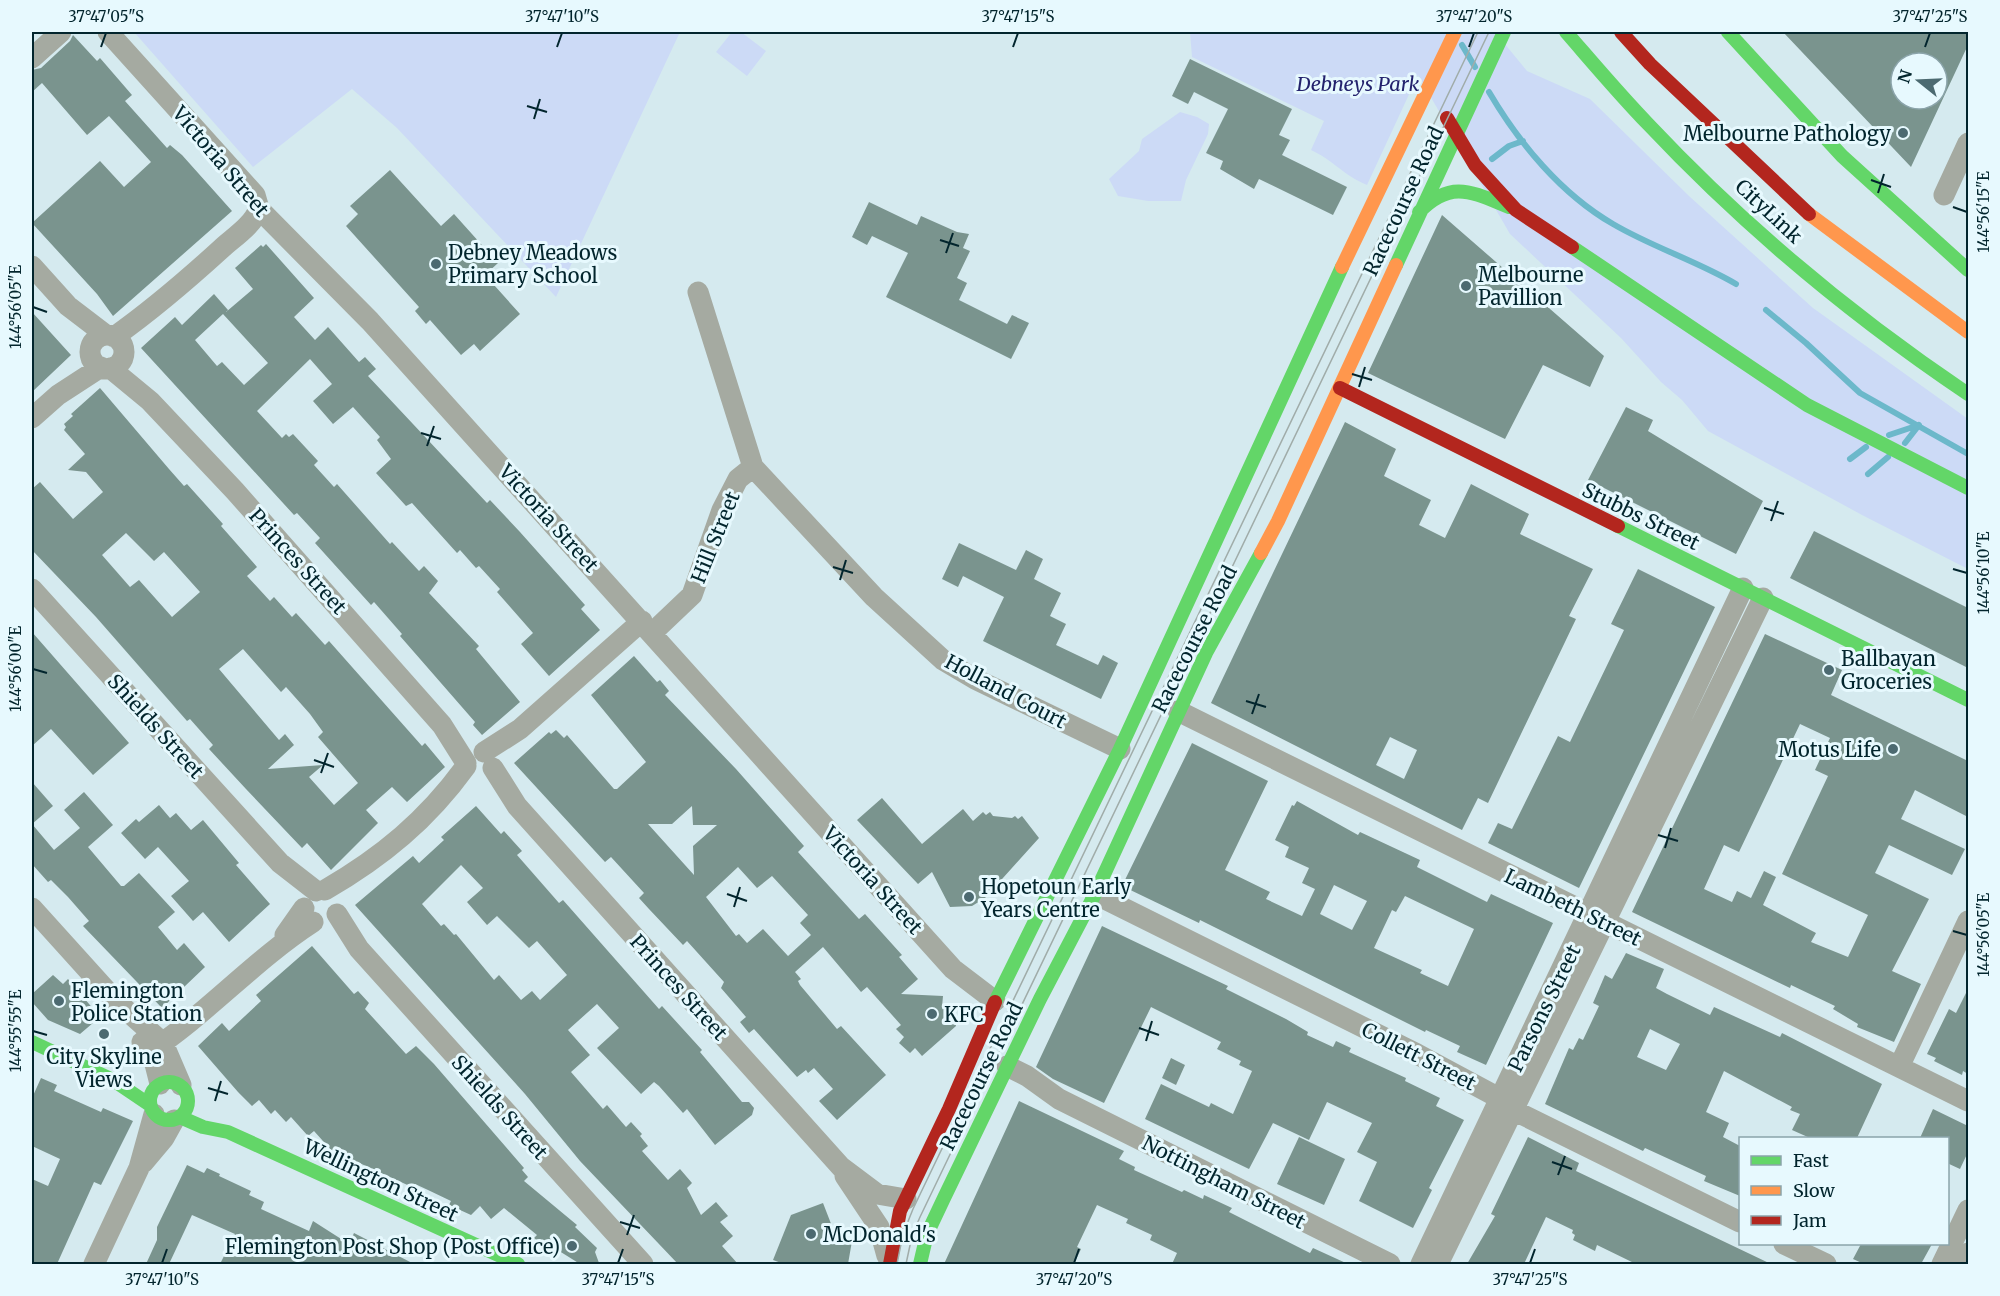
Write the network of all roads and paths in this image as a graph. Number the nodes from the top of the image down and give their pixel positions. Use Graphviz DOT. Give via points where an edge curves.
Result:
graph roads {
  1 [pos="61,32"];
  2 [pos="108,32"];
  3 [pos="1455,32"];
  4 [pos="1504,32"];
  5 [pos="1566,32"];
  6 [pos="1621,32"];
  7 [pos="1728,32"];
  8 [pos="32,58"];
  9 [pos="1436,70"];
  10 [pos="1458,129"];
  11 [pos="1968,143"];
  12 [pos="1944,195"];
  13 [pos="1516,210"];
  14 [pos="1419,212"];
  15 [pos="267,216"];
  16 [pos="32,266"];
  17 [pos="1968,270"];
  18 [pos="698,292"];
  19 [pos="1968,332"];
  20 [pos="107,352"];
  21 [pos="1324,377"];
  22 [pos="1340,388"];
  23 [pos="1968,394"];
  24 [pos="32,418"];
  25 [pos="753,467"];
  26 [pos="1968,488"];
  27 [pos="1743,588"];
  28 [pos="32,589"];
  29 [pos="1763,598"];
  30 [pos="647,627"];
  31 [pos="1968,700"];
  32 [pos="1161,703"];
  33 [pos="1120,749"];
  34 [pos="480,765"];
  35 [pos="1095,894"];
  36 [pos="320,907"];
  37 [pos="32,908"];
  38 [pos="1597,918"];
  39 [pos="1968,921"];
  40 [pos="995,1001"];
  41 [pos="32,1042"];
  42 [pos="156,1048"];
  43 [pos="1899,1067"];
  44 [pos="1004,1073"];
  45 [pos="113,1080"];
  46 [pos="171,1090"];
  47 [pos="1968,1101"];
  48 [pos="1507,1104"];
  49 [pos="152,1109"];
  50 [pos="177,1119"];
  51 [pos="228,1132"];
  52 [pos="841,1167"];
  53 [pos="139,1168"];
  54 [pos="906,1199"];
  55 [pos="1968,1210"];
  56 [pos="1739,1221"];
  57 [pos="1786,1245"];
  58 [pos="1968,1253"];
  59 [pos="923,1259"];
  60 [pos="511,1263"];
  61 [pos="94,1264"];
  62 [pos="643,1264"];
  63 [pos="889,1264"];
  64 [pos="1390,1264"];
  65 [pos="1421,1264"];
  66 [pos="1438,1264"];
  67 [pos="1826,1264"];
  68 [pos="1942,1264"];
  69 [pos="1963,1264"];
  1 -- 8 [label="street"];
  2 -- 15 [label="street, Victoria Street" via="255,195"];
  3 -- 9 [label="main road, Racecourse Road"];
  4 -- 10 [label="main road, Racecourse Road"];
  5 -- 23 [label="main road, CityLink" via="1659,136 1773,243 1892,340"];
  6 -- 19 [label="main road, CityLink, bridge" via="1812,217"];
  7 -- 17 [label="main road" via="1842,156"];
  9 -- 10 [label="main road" via="1440,99"];
  9 -- 32 [label="main road, Racecourse Road" via="1304,363"];
  10 -- 13 [label="main road" via="1488,181"];
  10 -- 14 [label="main road, Racecourse Road"];
  11 -- 12 [label="street"];
  13 -- 14 [label="main road" via="1461,190 1444,191"];
  13 -- 26 [label="main road" via="1807,405"];
  14 -- 22 [label="main road, Racecourse Road"];
  15 -- 20 [label="street" via="250,223"];
  15 -- 30 [label="street, Victoria Street" via="370,321"];
  16 -- 20 [label="street, Princes Street"];
  18 -- 25 [label="street, Holland Court"];
  20 -- 24 [label="street"];
  20 -- 34 [label="street, Princes Street"];
  21 -- 22 [label="main road, Stubbs Street"];
  22 -- 27 [label="main road, Stubbs Street"];
  22 -- 32 [label="main road, Racecourse Road" via="1278,521 1206,653"];
  25 -- 30 [label="street, Hill Street" via="738,480 722,510 692,595"];
  25 -- 33 [label="street, Holland Court" via="874,597 943,660 975,680"];
  27 -- 29 [label="main road, Stubbs Street"];
  27 -- 38 [label="street, Parsons Street"];
  28 -- 36 [label="street, Shields Street"];
  29 -- 31 [label="main road, Stubbs Street"];
  29 -- 38 [label="street, Parsons Street"];
  30 -- 34 [label="street, Hill Street"];
  30 -- 40 [label="street, Victoria Street" via="881,891 969,983"];
  32 -- 33 [label="main road, Racecourse Road"];
  32 -- 35 [label="main road, Racecourse Road"];
  32 -- 38 [label="street, Lambeth Street"];
  33 -- 40 [label="main road, Racecourse Road"];
  34 -- 36 [label="street, Hill Street"];
  34 -- 52 [label="street, Princes Street"];
  35 -- 44 [label="main road, Racecourse Road"];
  35 -- 48 [label="street, Collett Street"];
  36 -- 42 [label="street, Hill Street"];
  36 -- 62 [label="street, Shields Street"];
  37 -- 42 [label="street"];
  38 -- 43 [label="street, Lambeth Street"];
  38 -- 48 [label="street, Parsons Street"];
  39 -- 43 [label="street"];
  40 -- 54 [label="main road, Racecourse Road"];
  41 -- 45 [label="main road, Wellington Street"];
  42 -- 46 [label="street"];
  43 -- 47 [label="street, Lambeth Street"];
  44 -- 59 [label="main road, Racecourse Road" via="940,1205"];
  44 -- 64 [label="street, Nottingham Street" via="1027,1076 1059,1099"];
  45 -- 46 [label="main road, Wellington Street"];
  45 -- 49 [label="main road, Wellington Street"];
  46 -- 49 [label="main road"];
  46 -- 50 [label="main road"];
  46 -- 51 [label="main road, Wellington Street" via="207,1112"];
  48 -- 56 [label="street, Collett Street"];
  48 -- 65 [label="street, Parsons Street"];
  48 -- 66 [label="street, Parsons Street"];
  49 -- 50 [label="main road, Wellington Street" via="163,1120"];
  49 -- 53 [label="street"];
  50 -- 51 [label="main road, Wellington Street"];
  50 -- 53 [label="street"];
  51 -- 60 [label="main road, Wellington Street"];
  52 -- 54 [label="street, Princes Street" via="877,1194"];
  52 -- 63 [label="street, Princes Street" via="881,1232"];
  53 -- 61 [label="street"];
  54 -- 63 [label="main road, Racecourse Road"];
  55 -- 68 [label="street"];
  57 -- 67 [label="street"];
  58 -- 69 [label="street"];
}
